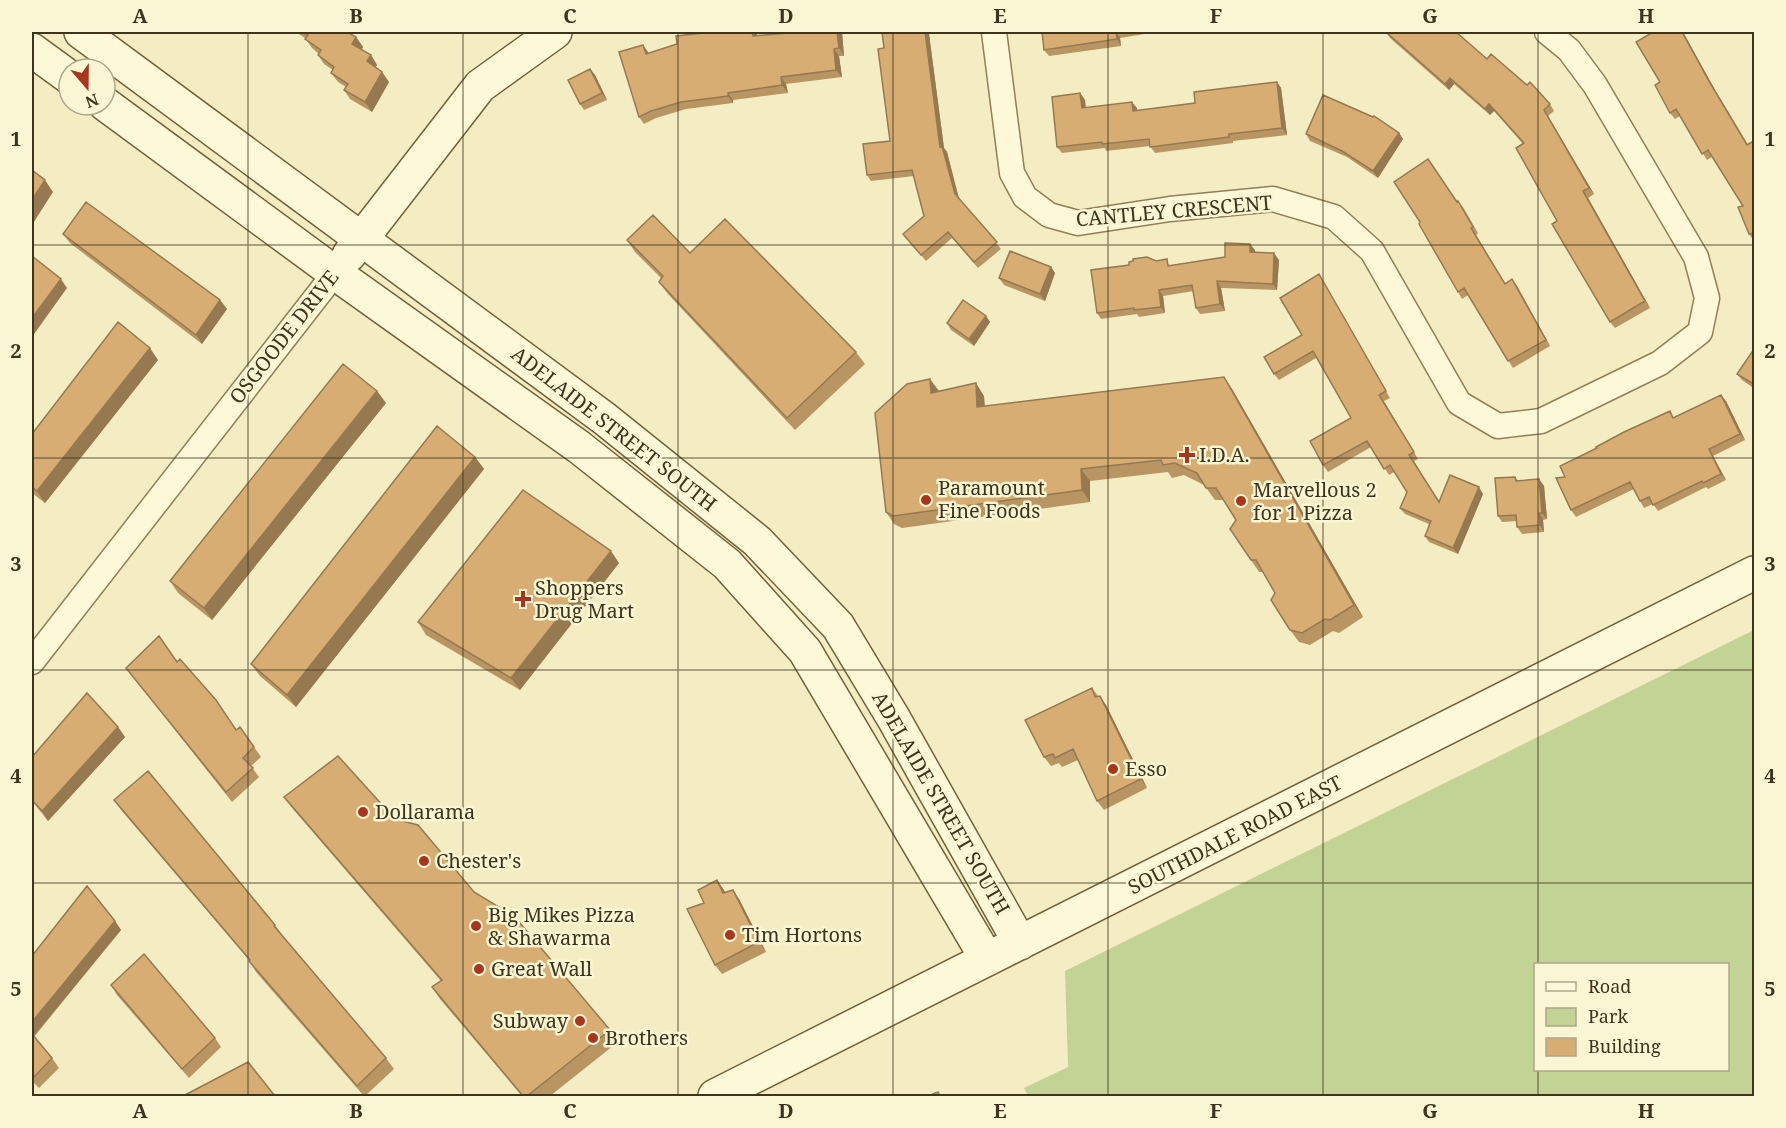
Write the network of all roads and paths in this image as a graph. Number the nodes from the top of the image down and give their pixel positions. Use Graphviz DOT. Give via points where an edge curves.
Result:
graph roads {
  1 [pos="81,32"];
  2 [pos="555,32"];
  3 [pos="994,32"];
  4 [pos="1547,32"];
  5 [pos="32,50"];
  6 [pos="57,68"];
  7 [pos="117,113"];
  8 [pos="361,238"];
  9 [pos="335,273"];
  10 [pos="1755,573"];
  11 [pos="32,662"];
  12 [pos="1020,943"];
  13 [pos="987,959"];
  14 [pos="715,1096"];
  1 -- 8 [label="street, ADELAIDE STREET SOUTH"];
  2 -- 8 [label="street, OSGOODE DRIVE" via="480,86"];
  3 -- 4 [label="street, CANTLEY CRESCENT" via="1012,172 1025,197 1048,215 1078,222 1170,208 1273,199 1334,217 1372,251 1459,403 1498,426 1541,422 1660,363 1700,332 1707,298 1696,257 1595,85 1569,51"];
  5 -- 6 [label="street"];
  7 -- 9 [label="street, ADELAIDE STREET SOUTH"];
  8 -- 9 [label="street, OSGOODE DRIVE"];
  8 -- 12 [label="street, ADELAIDE STREET SOUTH" via="605,419 757,541 838,626"];
  9 -- 11 [label="street, OSGOODE DRIVE"];
  9 -- 13 [label="street, ADELAIDE STREET SOUTH" via="579,447 727,564 805,651"];
  10 -- 12 [label="street, SOUTHDALE ROAD EAST"];
  12 -- 13 [label="street, SOUTHDALE ROAD EAST"];
  13 -- 14 [label="street, SOUTHDALE ROAD EAST"];
}
